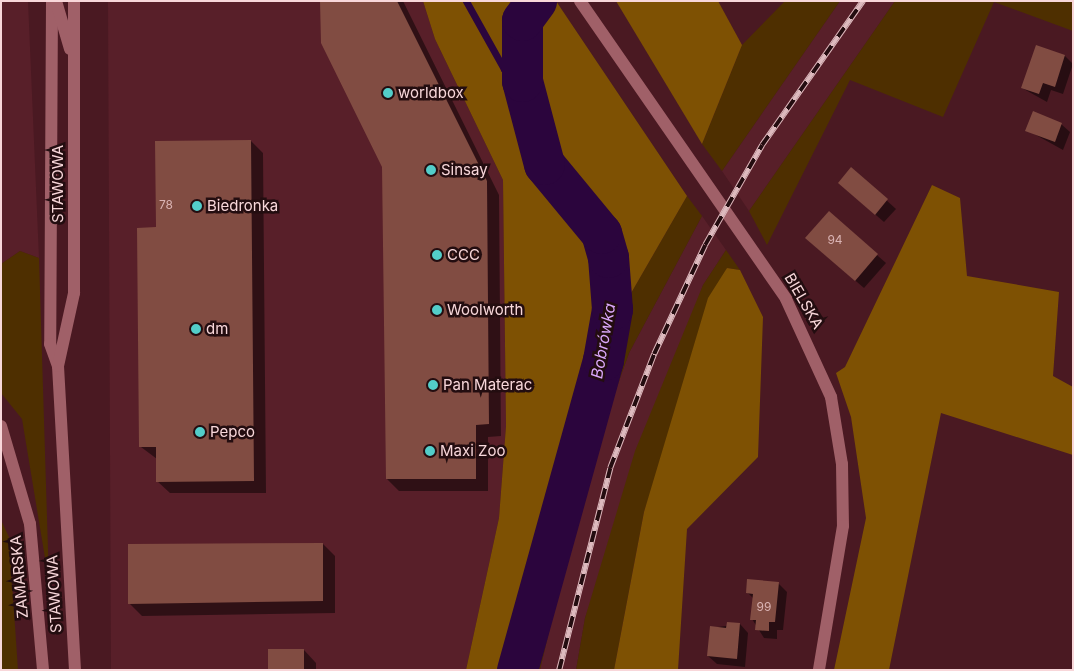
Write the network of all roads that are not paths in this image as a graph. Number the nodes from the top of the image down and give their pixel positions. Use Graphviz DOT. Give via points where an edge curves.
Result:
graph roads {
  1 [pos="52,1"];
  2 [pos="56,1"];
  3 [pos="74,1"];
  4 [pos="580,1"];
  5 [pos="74,63"];
  6 [pos="58,366"];
  7 [pos="1,426"];
  8 [pos="43,670"];
  9 [pos="75,670"];
  10 [pos="819,670"];
  1 -- 6 [label="street, STAWOWA" via="50,344"];
  2 -- 5 [label="street"];
  3 -- 5 [label="street, STAWOWA"];
  4 -- 10 [label="street, BIELSKA" via="743,234 806,337 831,396 837,430 843,526"];
  5 -- 6 [label="street, STAWOWA" via="74,293"];
  6 -- 9 [label="street, STAWOWA"];
  7 -- 8 [label="street, ZAMARSKA" via="30,524"];
}
